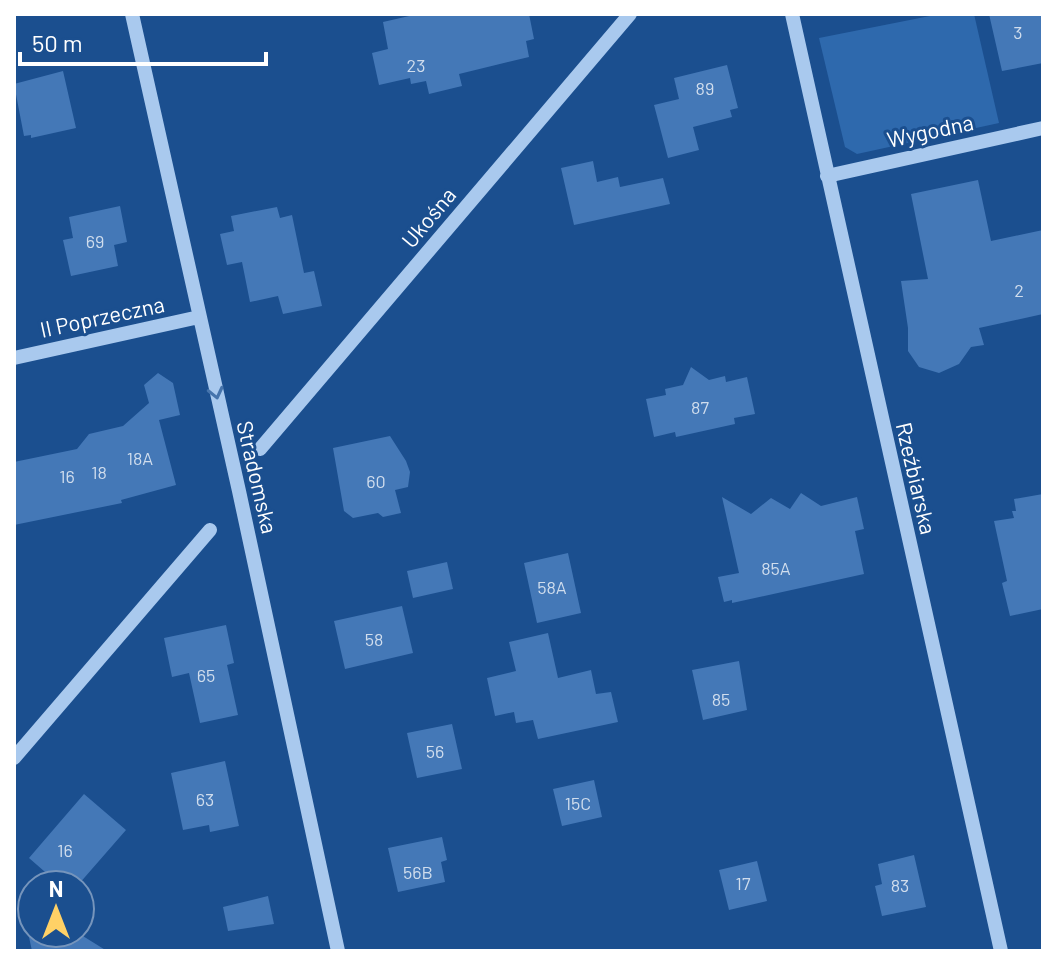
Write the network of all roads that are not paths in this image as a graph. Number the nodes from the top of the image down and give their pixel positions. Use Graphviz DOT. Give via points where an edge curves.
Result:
graph roads {
  1 [pos="132,14"];
  2 [pos="630,14"];
  3 [pos="792,14"];
  4 [pos="1043,128"];
  5 [pos="827,176"];
  6 [pos="199,317"];
  7 [pos="14,358"];
  8 [pos="260,449"];
  9 [pos="210,530"];
  10 [pos="14,758"];
  11 [pos="338,951"];
  12 [pos="1001,951"];
  1 -- 6 [label="street, Stradomska"];
  2 -- 8 [label="street, Ukośna"];
  3 -- 5 [label="street, Rzeźbiarska"];
  4 -- 5 [label="street, Wygodna"];
  5 -- 12 [label="street, Rzeźbiarska"];
  6 -- 7 [label="street, II Poprzeczna"];
  6 -- 11 [label="street, Stradomska, one-way"];
  9 -- 10 [label="street"];
}
